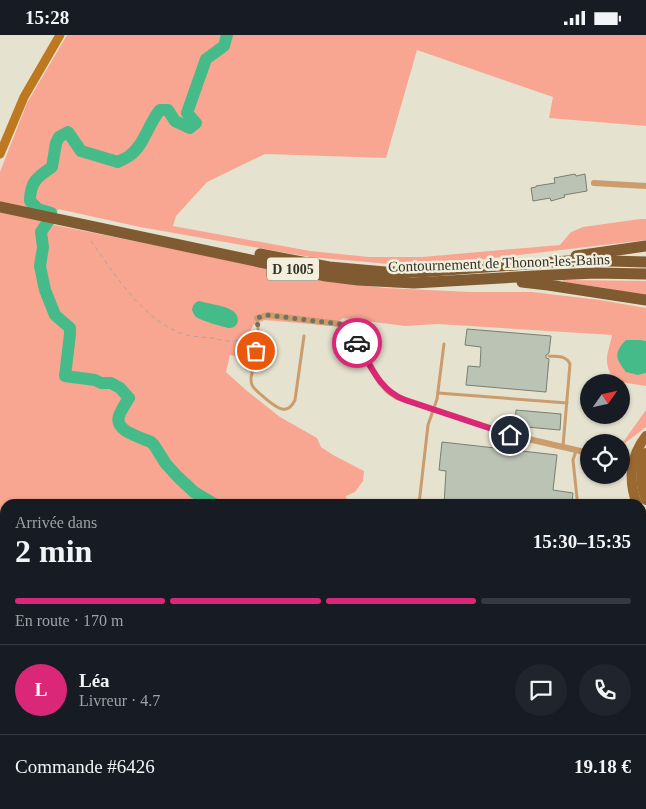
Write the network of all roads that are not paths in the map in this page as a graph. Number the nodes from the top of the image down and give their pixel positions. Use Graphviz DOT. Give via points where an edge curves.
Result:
graph roads {
  1 [pos="60,35"];
  2 [pos="0,153"];
  3 [pos="594,183"];
  4 [pos="646,187"];
  5 [pos="0,201"];
  6 [pos="0,207"];
  7 [pos="175,240"];
  8 [pos="646,246"];
  9 [pos="646,262"];
  10 [pos="523,264"];
  11 [pos="646,274"];
  12 [pos="495,279"];
  13 [pos="646,300"];
  14 [pos="257,318"];
  15 [pos="304,336"];
  16 [pos="444,344"];
  17 [pos="549,356"];
  18 [pos="438,393"];
  19 [pos="567,403"];
  20 [pos="434,410"];
  21 [pos="646,436"];
  22 [pos="563,447"];
  23 [pos="577,451"];
  24 [pos="580,452"];
  25 [pos="646,453"];
  26 [pos="630,463"];
  27 [pos="637,464"];
  28 [pos="420,499"];
  29 [pos="577,499"];
  30 [pos="635,499"];
  31 [pos="646,499"];
  1 -- 2 [label="street" via="24,97"];
  3 -- 4 [label="street"];
  5 -- 7 [label="highway, Contournement de Thonon-les-Bains / D 1005"];
  6 -- 7 [label="highway, Contournement de Thonon-les-Bains / D 1005"];
  7 -- 10 [label="highway, Contournement de Thonon-les-Bains / D 1005" via="361,271 419,272"];
  7 -- 12 [label="highway, Contournement de Thonon-les-Bains / D 1005" via="326,276 358,280 414,283"];
  8 -- 10 [label="highway"];
  9 -- 10 [label="highway, Contournement de Thonon-les-Bains / D 1005"];
  11 -- 12 [label="highway, Contournement de Thonon-les-Bains / D 1005" via="594,273"];
  12 -- 13 [label="highway"];
  14 -- 15 [label="lane" via="259,338 251,384 278,409 289,408 295,400"];
  14 -- 20 [label="street" via="267,315 344,326 388,391"];
  16 -- 18 [label="lane"];
  17 -- 19 [label="lane" via="563,357 569,362"];
  18 -- 19 [label="lane"];
  18 -- 20 [label="lane"];
  19 -- 22 [label="lane"];
  20 -- 22 [label="street" via="510,435"];
  20 -- 28 [label="lane" via="428,425"];
  21 -- 27 [label="main road" via="639,446"];
  22 -- 23 [label="street"];
  23 -- 24 [label="street"];
  23 -- 29 [label="lane" via="573,460"];
  25 -- 27 [label="main road"];
  26 -- 27 [label="street"];
  27 -- 30 [label="main road" via="632,483"];
  27 -- 31 [label="main road"];
}
